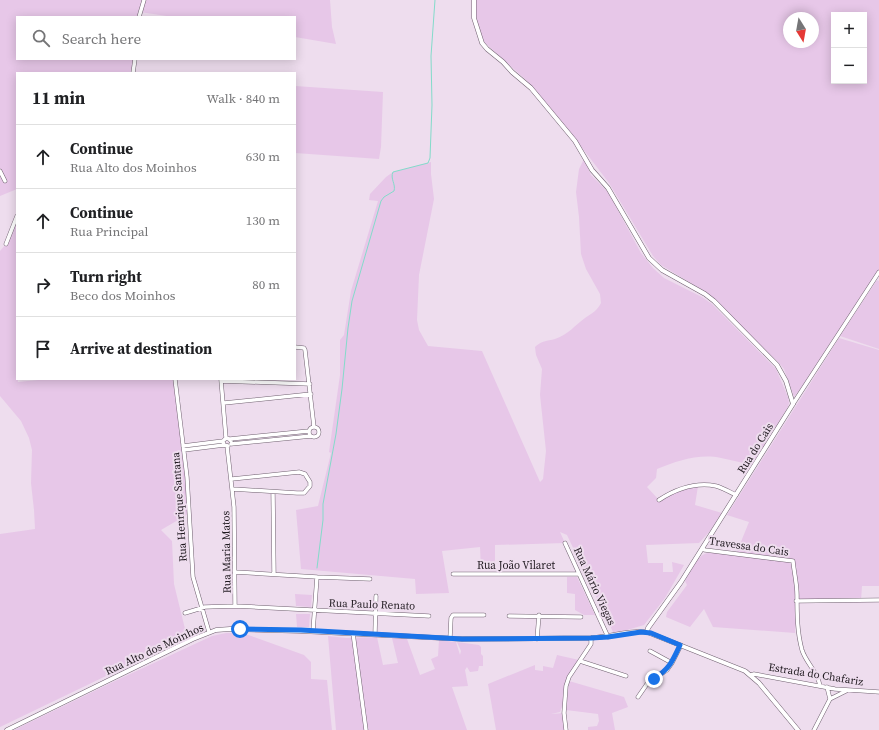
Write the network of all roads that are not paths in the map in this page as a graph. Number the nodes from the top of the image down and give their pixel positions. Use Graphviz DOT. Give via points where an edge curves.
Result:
graph roads {
  1 [pos="144,0"];
  2 [pos="474,0"];
  3 [pos="139,16"];
  4 [pos="134,60"];
  5 [pos="133,72"];
  6 [pos="0,171"];
  7 [pos="5,181"];
  8 [pos="16,219"];
  9 [pos="6,244"];
  10 [pos="879,272"];
  11 [pos="296,347"];
  12 [pos="175,380"];
  13 [pos="221,380"];
  14 [pos="310,384"];
  15 [pos="311,394"];
  16 [pos="224,403"];
  17 [pos="793,404"];
  18 [pos="314,427"];
  19 [pos="309,431"];
  20 [pos="311,436"];
  21 [pos="227,442"];
  22 [pos="184,448"];
  23 [pos="232,480"];
  24 [pos="233,489"];
  25 [pos="273,492"];
  26 [pos="736,496"];
  27 [pos="659,500"];
  28 [pos="565,543"];
  29 [pos="702,549"];
  30 [pos="235,572"];
  31 [pos="274,574"];
  32 [pos="453,574"];
  33 [pos="579,574"];
  34 [pos="316,576"];
  35 [pos="370,579"];
  36 [pos="376,596"];
  37 [pos="879,600"];
  38 [pos="796,601"];
  39 [pos="235,606"];
  40 [pos="201,608"];
  41 [pos="313,611"];
  42 [pos="185,613"];
  43 [pos="376,614"];
  44 [pos="484,615"];
  45 [pos="430,616"];
  46 [pos="509,616"];
  47 [pos="539,616"];
  48 [pos="581,617"];
  49 [pos="313,631"];
  50 [pos="209,632"];
  51 [pos="647,632"];
  52 [pos="352,633"];
  53 [pos="375,634"];
  54 [pos="608,637"];
  55 [pos="450,638"];
  56 [pos="591,638"];
  57 [pos="537,639"];
  58 [pos="680,645"];
  59 [pos="650,651"];
  60 [pos="580,661"];
  61 [pos="672,663"];
  62 [pos="751,675"];
  63 [pos="626,676"];
  64 [pos="820,686"];
  65 [pos="827,687"];
  66 [pos="848,690"];
  67 [pos="879,692"];
  68 [pos="638,697"];
  69 [pos="830,700"];
  70 [pos="7,730"];
  71 [pos="366,730"];
  72 [pos="566,730"];
  73 [pos="798,730"];
  74 [pos="814,730"];
  1 -- 3 [label="street"];
  2 -- 17 [label="street" via="474,18 482,43 531,88 575,142 592,170 608,188 649,258 662,270 714,301 772,360 783,375"];
  4 -- 5 [label="street"];
  6 -- 7 [label="street"];
  8 -- 9 [label="street"];
  10 -- 17 [label="street, Rua do Cais"];
  11 -- 14 [label="street" via="305,350"];
  12 -- 22 [label="street, Rua Henrique Santana"];
  13 -- 14 [label="street"];
  13 -- 16 [label="street, Rua Maria Matos"];
  14 -- 15 [label="street"];
  15 -- 16 [label="street"];
  15 -- 18 [label="street"];
  16 -- 21 [label="street, Rua Maria Matos"];
  17 -- 26 [label="street, Rua do Cais"];
  18 -- 19 [label="street"];
  18 -- 20 [label="street" via="318,429 319,434 316,437"];
  19 -- 20 [label="street"];
  19 -- 21 [label="street"];
  20 -- 21 [label="street"];
  21 -- 22 [label="street"];
  21 -- 23 [label="street, Rua Maria Matos"];
  22 -- 40 [label="street, Rua Henrique Santana" via="193,578"];
  23 -- 24 [label="street, Rua Maria Matos"];
  23 -- 25 [label="street" via="299,472 305,474 310,482 304,493"];
  24 -- 25 [label="street"];
  24 -- 30 [label="street, Rua Maria Matos"];
  25 -- 31 [label="street"];
  26 -- 27 [label="street" via="718,487 698,486 674,491"];
  26 -- 29 [label="street, Rua do Cais"];
  28 -- 33 [label="street, Rua Mário Viegas"];
  29 -- 38 [label="street, Travessa do Cais" via="793,561"];
  29 -- 51 [label="street, Rua do Cais"];
  30 -- 31 [label="street"];
  30 -- 39 [label="street, Rua Maria Matos"];
  31 -- 34 [label="street"];
  32 -- 33 [label="street, Rua João Vilaret"];
  33 -- 54 [label="street, Rua Mário Viegas"];
  34 -- 35 [label="street"];
  34 -- 41 [label="street"];
  36 -- 43 [label="street"];
  37 -- 38 [label="street"];
  38 -- 64 [label="street" via="802,650 818,677"];
  39 -- 40 [label="street, Rua Maria Matos"];
  39 -- 41 [label="street, Rua Paulo Renato"];
  40 -- 42 [label="street, Rua Maria Matos"];
  40 -- 50 [label="street, Rua Henrique Santana"];
  41 -- 43 [label="street, Rua Paulo Renato"];
  41 -- 49 [label="street"];
  43 -- 45 [label="street, Rua Paulo Renato"];
  43 -- 53 [label="street"];
  44 -- 55 [label="street" via="453,614"];
  46 -- 47 [label="street"];
  47 -- 48 [label="street"];
  47 -- 57 [label="street"];
  49 -- 50 [label="street, Rua Alto dos Moinhos" via="230,629"];
  49 -- 52 [label="street, Rua Alto dos Moinhos"];
  50 -- 70 [label="street, Rua Alto dos Moinhos"];
  51 -- 54 [label="street, Rua Alto dos Moinhos"];
  51 -- 58 [label="street"];
  52 -- 53 [label="street, Rua Alto dos Moinhos"];
  52 -- 71 [label="street"];
  53 -- 55 [label="street, Rua Alto dos Moinhos"];
  54 -- 56 [label="street, Rua Alto dos Moinhos"];
  55 -- 57 [label="street, Rua Alto dos Moinhos"];
  56 -- 57 [label="street, Rua Alto dos Moinhos"];
  56 -- 60 [label="street" via="591,644"];
  58 -- 61 [label="street"];
  58 -- 62 [label="street"];
  59 -- 61 [label="street"];
  60 -- 63 [label="street"];
  60 -- 72 [label="street" via="566,686"];
  61 -- 68 [label="street" via="647,684"];
  62 -- 64 [label="street, Estrada do Chafariz"];
  62 -- 73 [label="street"];
  64 -- 65 [label="street, Estrada do Chafariz"];
  65 -- 66 [label="street, Estrada do Chafariz"];
  65 -- 69 [label="street"];
  66 -- 67 [label="street, Estrada do Chafariz"];
  66 -- 69 [label="street"];
  69 -- 74 [label="street"];
}
